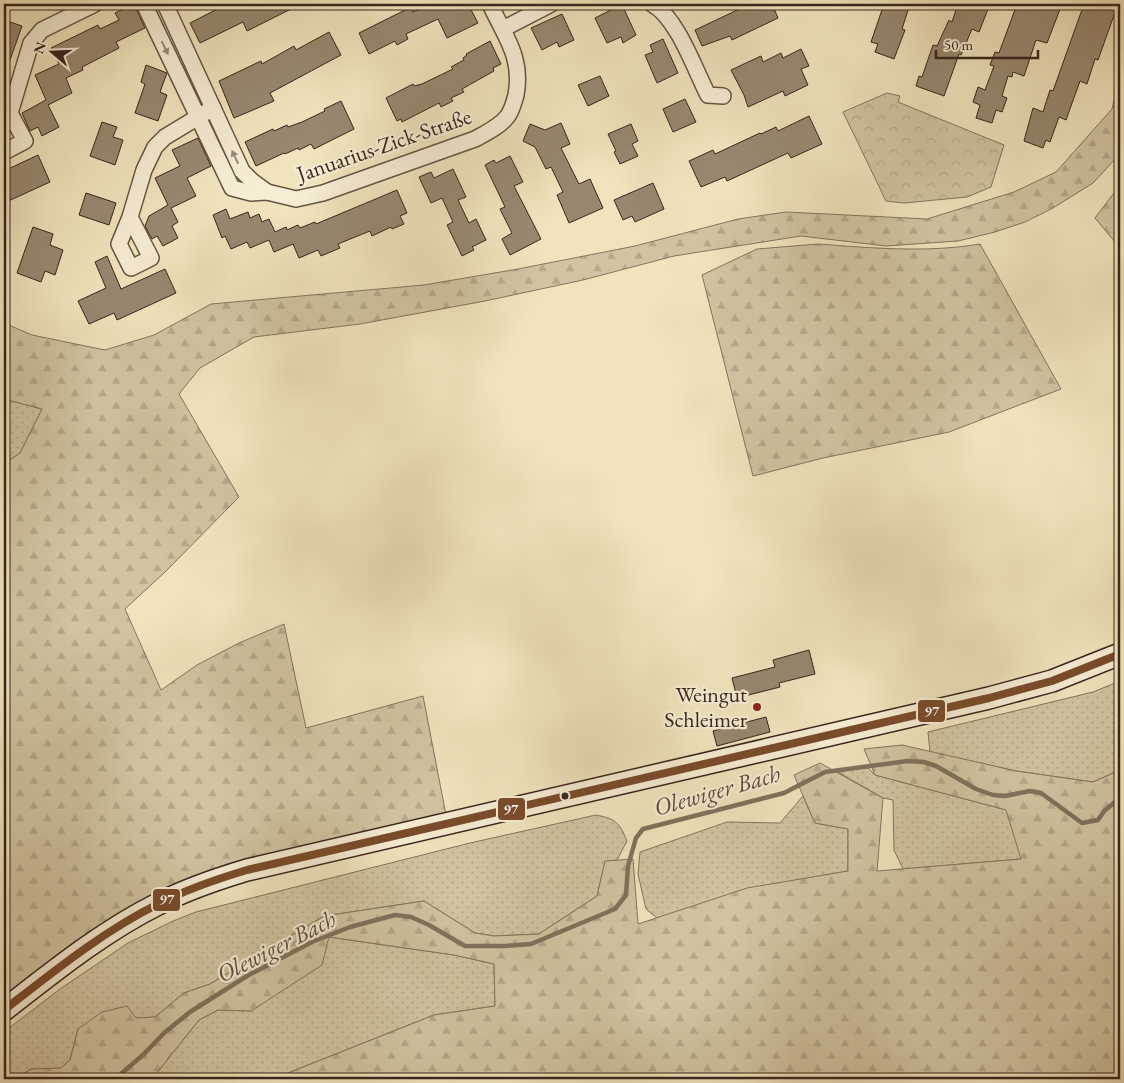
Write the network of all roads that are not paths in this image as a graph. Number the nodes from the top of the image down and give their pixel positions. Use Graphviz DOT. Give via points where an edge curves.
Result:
graph roads {
  1 [pos="96,4"];
  2 [pos="144,4"];
  3 [pos="165,4"];
  4 [pos="490,4"];
  5 [pos="551,4"];
  6 [pos="652,4"];
  7 [pos="503,29"];
  8 [pos="723,96"];
  9 [pos="213,108"];
  10 [pos="7,118"];
  11 [pos="199,118"];
  12 [pos="4,152"];
  13 [pos="267,192"];
  14 [pos="130,217"];
  15 [pos="1120,654"];
  16 [pos="4,1010"];
  1 -- 10 [label="street" via="42,30 31,43"];
  2 -- 11 [label="street, Januarius-Zick-Straße, one-way"];
  3 -- 9 [label="street, Januarius-Zick-Straße"];
  4 -- 7 [label="street, Januarius-Zick-Straße"];
  5 -- 7 [label="street"];
  6 -- 8 [label="street" via="662,10 676,30 708,95"];
  7 -- 13 [label="street, Januarius-Zick-Straße" via="515,55 518,82 507,117 491,130 475,139 323,193 296,199"];
  9 -- 11 [label="street"];
  13 -- 9 [label="street, Januarius-Zick-Straße, one-way" via="242,171"];
  10 -- 12 [label="street" via="25,140"];
  11 -- 13 [label="street, Januarius-Zick-Straße" via="232,188 252,193"];
  11 -- 14 [label="street" via="165,137 155,147 144,170"];
  15 -- 16 [label="main road" via="1052,681 989,698 228,876 177,894 127,921"];
}
